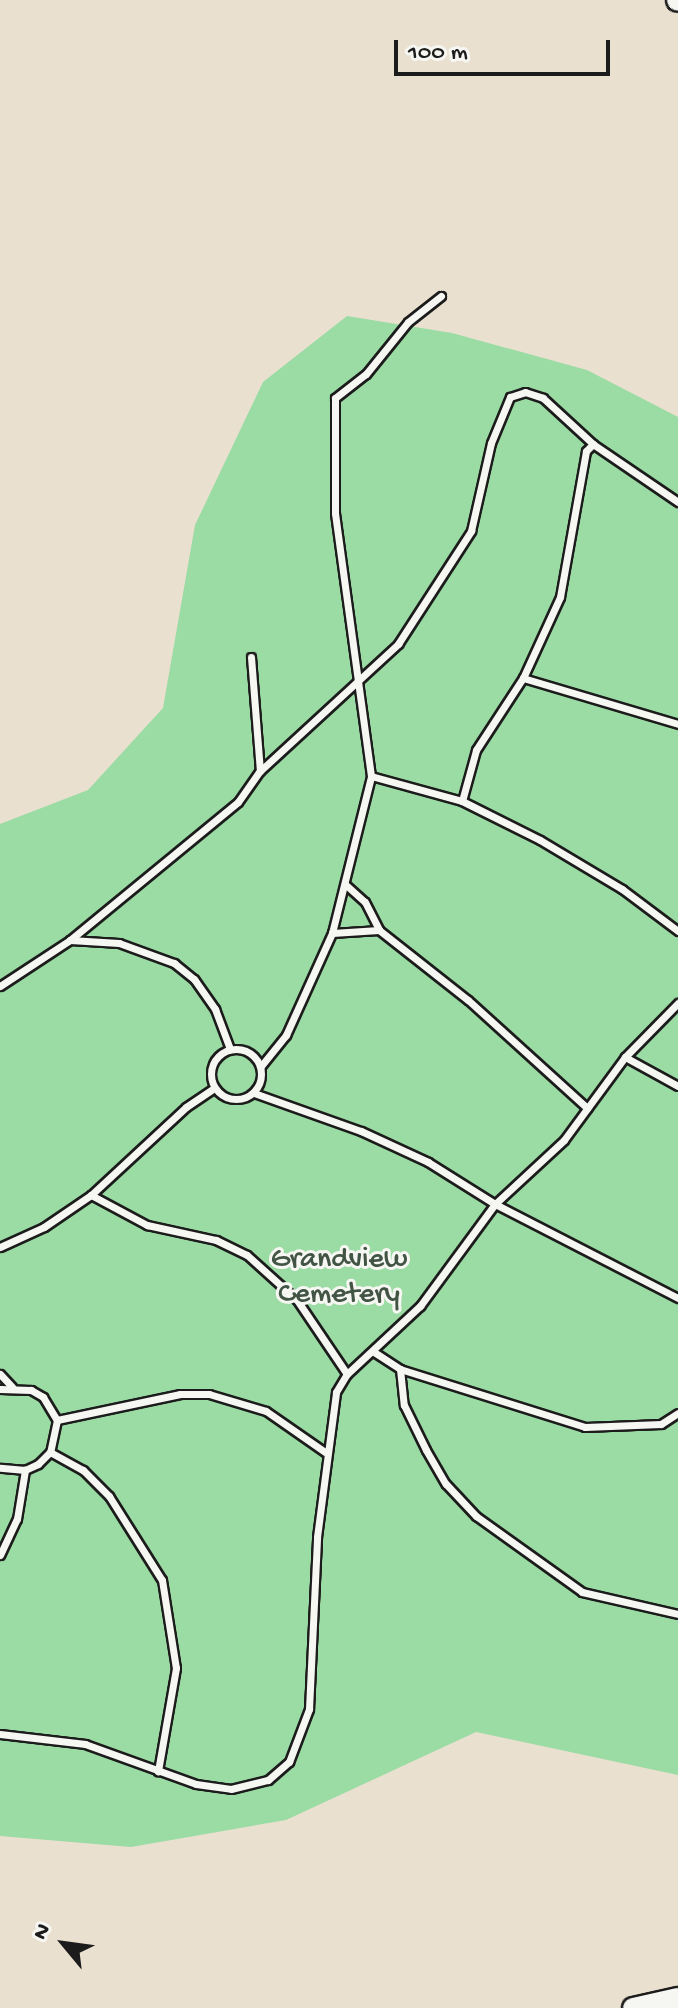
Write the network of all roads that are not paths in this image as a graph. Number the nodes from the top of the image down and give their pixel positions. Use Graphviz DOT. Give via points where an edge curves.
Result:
graph roads {
  1 [pos="441,296"];
  2 [pos="593,444"];
  3 [pos="678,502"];
  4 [pos="251,657"];
  5 [pos="523,678"];
  6 [pos="360,681"];
  7 [pos="678,724"];
  8 [pos="260,771"];
  9 [pos="371,776"];
  10 [pos="462,801"];
  11 [pos="346,885"];
  12 [pos="379,930"];
  13 [pos="678,931"];
  14 [pos="332,933"];
  15 [pos="70,940"];
  16 [pos="0,986"];
  17 [pos="678,1003"];
  18 [pos="230,1049"];
  19 [pos="625,1057"];
  20 [pos="261,1066"];
  21 [pos="678,1086"];
  22 [pos="214,1088"];
  23 [pos="254,1093"];
  24 [pos="587,1108"];
  25 [pos="91,1195"];
  26 [pos="495,1204"];
  27 [pos="0,1247"];
  28 [pos="678,1298"];
  29 [pos="374,1352"];
  30 [pos="400,1369"];
  31 [pos="0,1374"];
  32 [pos="347,1374"];
  33 [pos="12,1387"];
  34 [pos="0,1389"];
  35 [pos="678,1413"];
  36 [pos="57,1420"];
  37 [pos="50,1452"];
  38 [pos="325,1452"];
  39 [pos="0,1468"];
  40 [pos="25,1470"];
  41 [pos="0,1555"];
  42 [pos="678,1614"];
  43 [pos="0,1734"];
  44 [pos="158,1771"];
  45 [pos="678,1998"];
  46 [pos="633,2008"];
  1 -- 6 [label="lane" via="408,322 366,374 335,398 335,513"];
  2 -- 3 [label="lane"];
  2 -- 5 [label="lane" via="586,451 560,597"];
  2 -- 6 [label="lane" via="543,398 525,392 510,397 491,443 471,531 419,617"];
  4 -- 8 [label="lane"];
  5 -- 7 [label="lane"];
  5 -- 10 [label="lane" via="476,750"];
  6 -- 8 [label="lane"];
  6 -- 9 [label="lane"];
  8 -- 15 [label="lane" via="238,802"];
  9 -- 10 [label="lane"];
  9 -- 11 [label="lane"];
  10 -- 13 [label="lane" via="608,881"];
  11 -- 12 [label="lane" via="365,902"];
  11 -- 14 [label="lane"];
  12 -- 14 [label="lane"];
  12 -- 24 [label="lane" via="468,1000"];
  14 -- 20 [label="lane" via="286,1035"];
  15 -- 16 [label="lane"];
  15 -- 18 [label="lane" via="119,943 174,963 194,979 215,1009"];
  17 -- 19 [label="lane"];
  18 -- 20 [label="lane" via="243,1049"];
  18 -- 22 [label="lane" via="212,1064"];
  19 -- 21 [label="lane"];
  19 -- 24 [label="lane"];
  20 -- 23 [label="lane"];
  22 -- 23 [label="lane" via="233,1099"];
  22 -- 25 [label="lane" via="186,1107"];
  23 -- 26 [label="lane" via="361,1131 428,1162"];
  24 -- 26 [label="lane" via="564,1140"];
  25 -- 27 [label="lane" via="44,1227"];
  25 -- 32 [label="lane" via="147,1225 216,1240 247,1255 297,1300"];
  26 -- 28 [label="lane"];
  26 -- 29 [label="lane" via="450,1270"];
  29 -- 30 [label="lane"];
  29 -- 32 [label="lane"];
  30 -- 35 [label="lane" via="585,1427 661,1424"];
  30 -- 42 [label="lane" via="404,1405 426,1450 446,1484 476,1516 582,1592"];
  31 -- 33 [label="lane"];
  32 -- 38 [label="lane" via="329,1414"];
  33 -- 34 [label="lane"];
  33 -- 36 [label="lane" via="43,1397"];
  36 -- 37 [label="lane"];
  36 -- 38 [label="lane" via="180,1394 209,1394 266,1411"];
  37 -- 40 [label="lane"];
  37 -- 44 [label="lane" via="83,1470 109,1496 162,1580 176,1668"];
  38 -- 44 [label="lane" via="303,1737 289,1762 268,1780 231,1789"];
  39 -- 40 [label="lane"];
  40 -- 41 [label="lane" via="17,1519"];
  43 -- 44 [label="lane" via="85,1744"];
  45 -- 46 [label="main road"];
}
